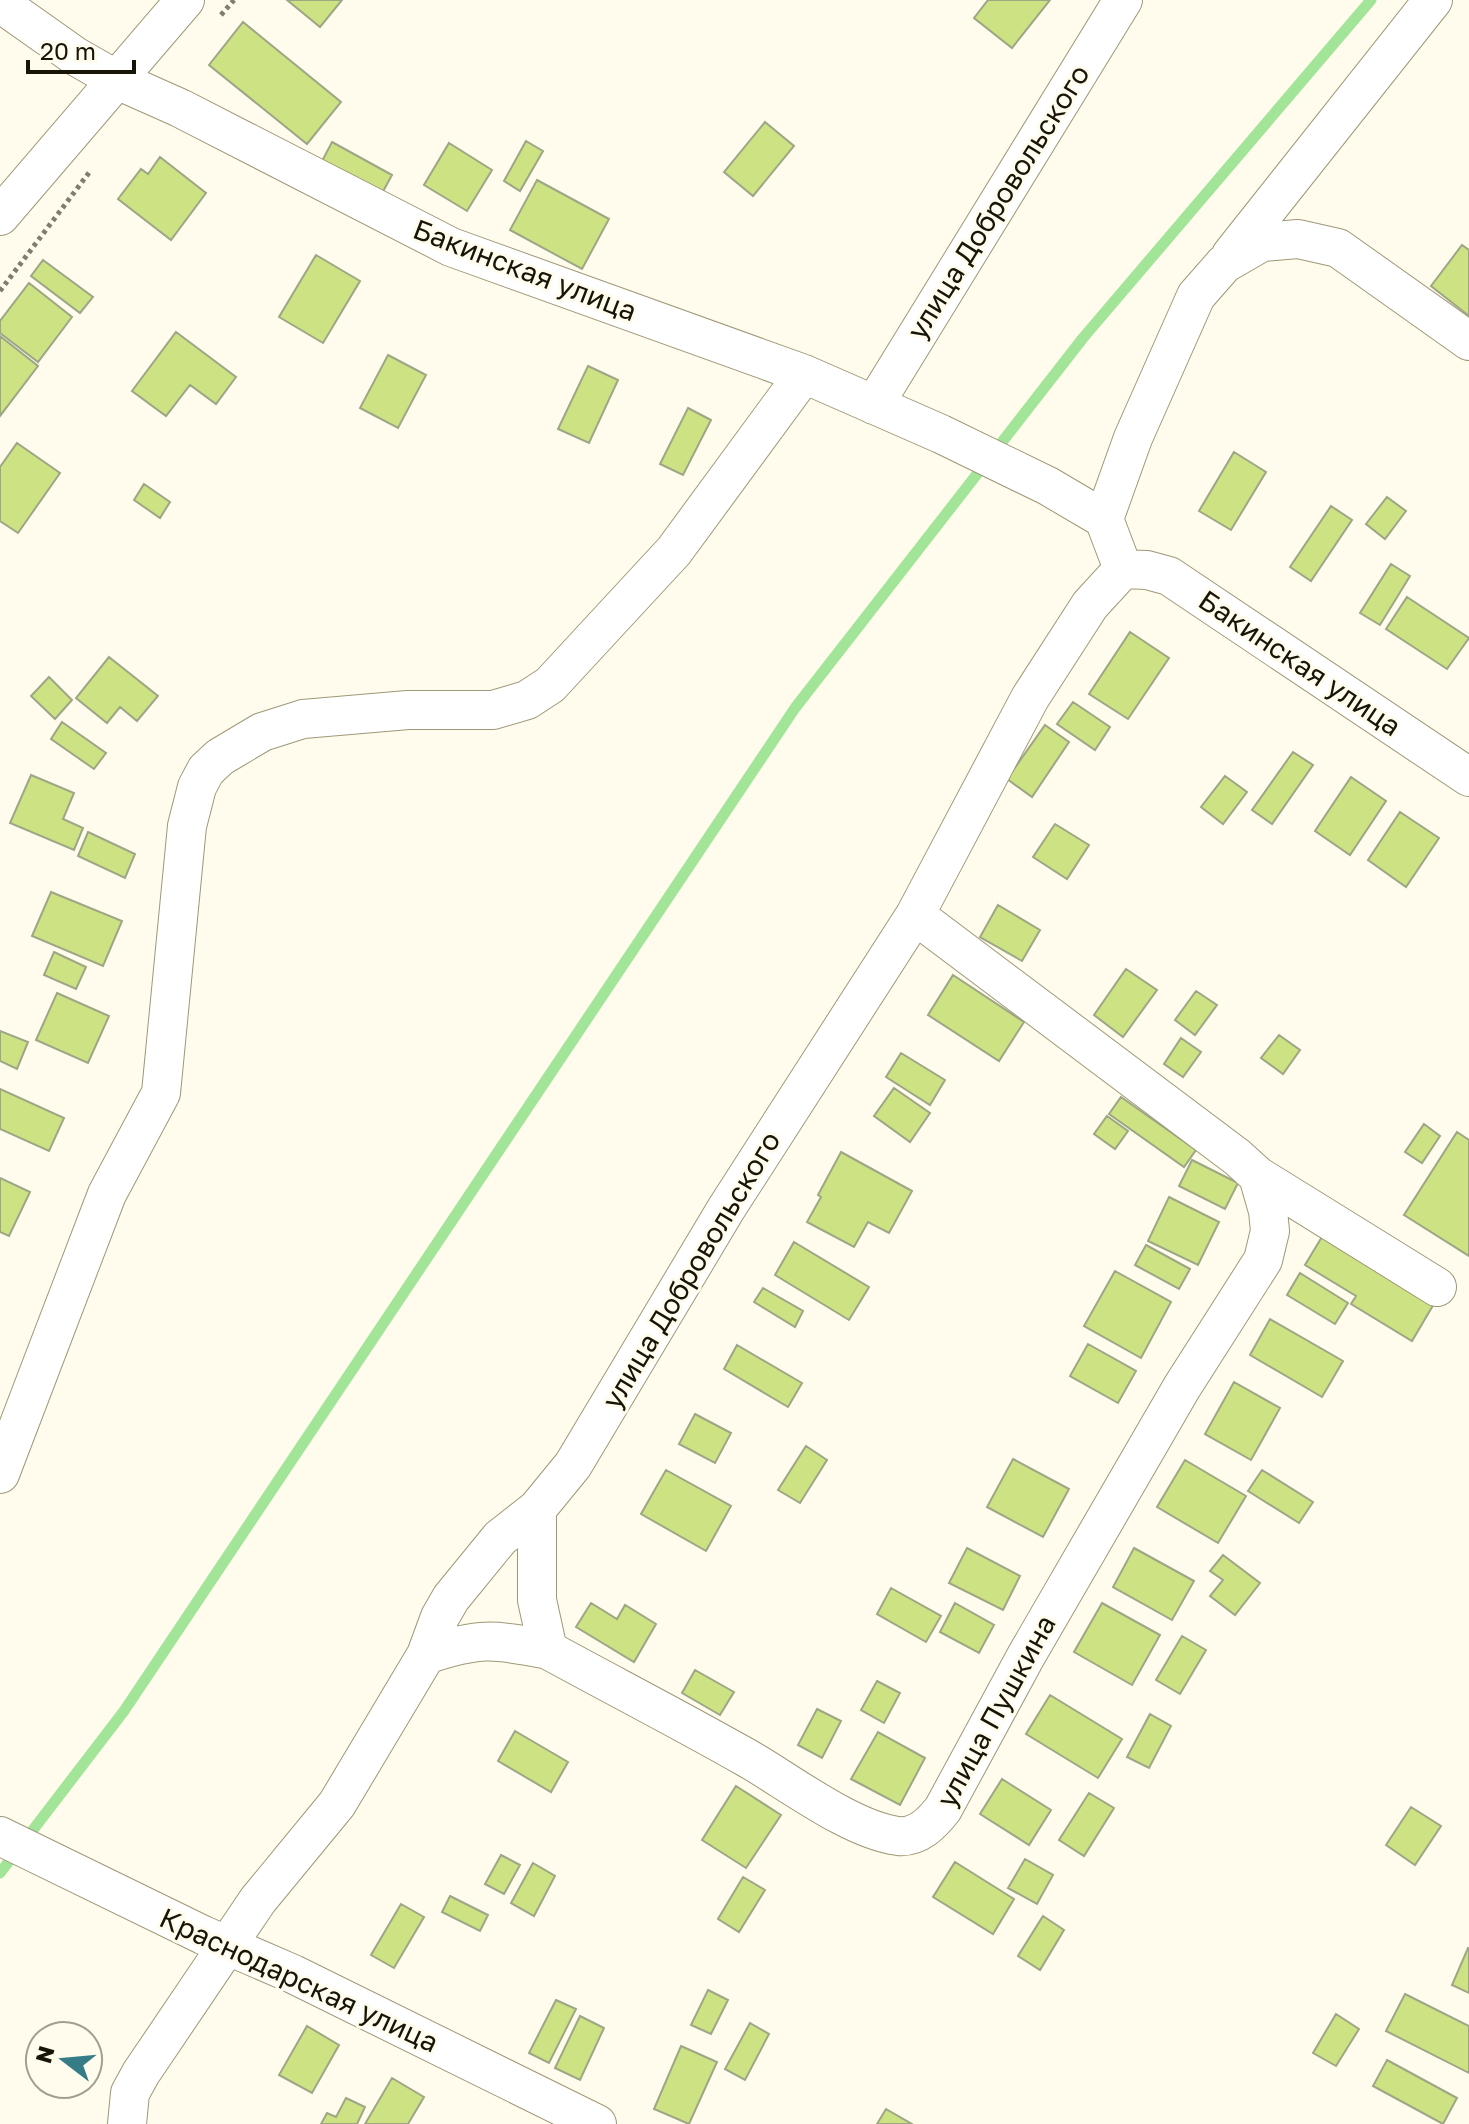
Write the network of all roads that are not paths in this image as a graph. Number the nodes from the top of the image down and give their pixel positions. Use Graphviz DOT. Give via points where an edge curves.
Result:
graph roads {
  1 [pos="185,0"];
  2 [pos="1123,0"];
  3 [pos="1433,0"];
  4 [pos="0,3"];
  5 [pos="117,80"];
  6 [pos="0,216"];
  7 [pos="1224,264"];
  8 [pos="1469,341"];
  9 [pos="804,374"];
  10 [pos="874,405"];
  11 [pos="1104,519"];
  12 [pos="1123,569"];
  13 [pos="1469,777"];
  14 [pos="915,915"];
  15 [pos="1258,1176"];
  16 [pos="1437,1287"];
  17 [pos="0,1474"];
  18 [pos="537,1509"];
  19 [pos="548,1650"];
  20 [pos="426,1655"];
  21 [pos="0,1836"];
  22 [pos="227,1946"];
  23 [pos="127,2124"];
  24 [pos="597,2124"];
  1 -- 5 [label="street"];
  2 -- 10 [label="street, улица Добровольского"];
  3 -- 7 [label="street"];
  4 -- 5 [label="street, Бакинская улица"];
  5 -- 6 [label="street"];
  5 -- 9 [label="street, Бакинская улица" via="451,247"];
  7 -- 8 [label="street" via="1262,242 1298,239 1338,248"];
  7 -- 11 [label="street" via="1196,296 1133,438"];
  9 -- 10 [label="street, Бакинская улица"];
  9 -- 17 [label="street" via="674,551 550,685 527,700 493,710 408,710 303,719 262,732 206,770 187,826 161,1093 107,1194"];
  10 -- 11 [label="street, Бакинская улица" via="1048,486"];
  11 -- 12 [label="street"];
  12 -- 13 [label="street, Бакинская улица" via="1169,576"];
  12 -- 14 [label="street, улица Добровольского" via="1090,605 1030,698"];
  14 -- 15 [label="street"];
  14 -- 18 [label="street, улица Добровольского" via="726,1209 573,1465"];
  15 -- 16 [label="street"];
  15 -- 19 [label="street, улица Пушкина" via="1270,1231 1263,1260 1174,1400 943,1809 924,1830 902,1837 849,1819"];
  18 -- 19 [label="street" via="537,1600"];
  18 -- 20 [label="street, улица Добровольского" via="500,1538 451,1598"];
  19 -- 20 [label="street, улица Пушкина" via="499,1640 461,1643"];
  20 -- 22 [label="street, улица Добровольского" via="337,1804"];
  21 -- 22 [label="street, Краснодарская улица"];
  22 -- 23 [label="street" via="141,2073 130,2093"];
  22 -- 24 [label="street, Краснодарская улица"];
}
